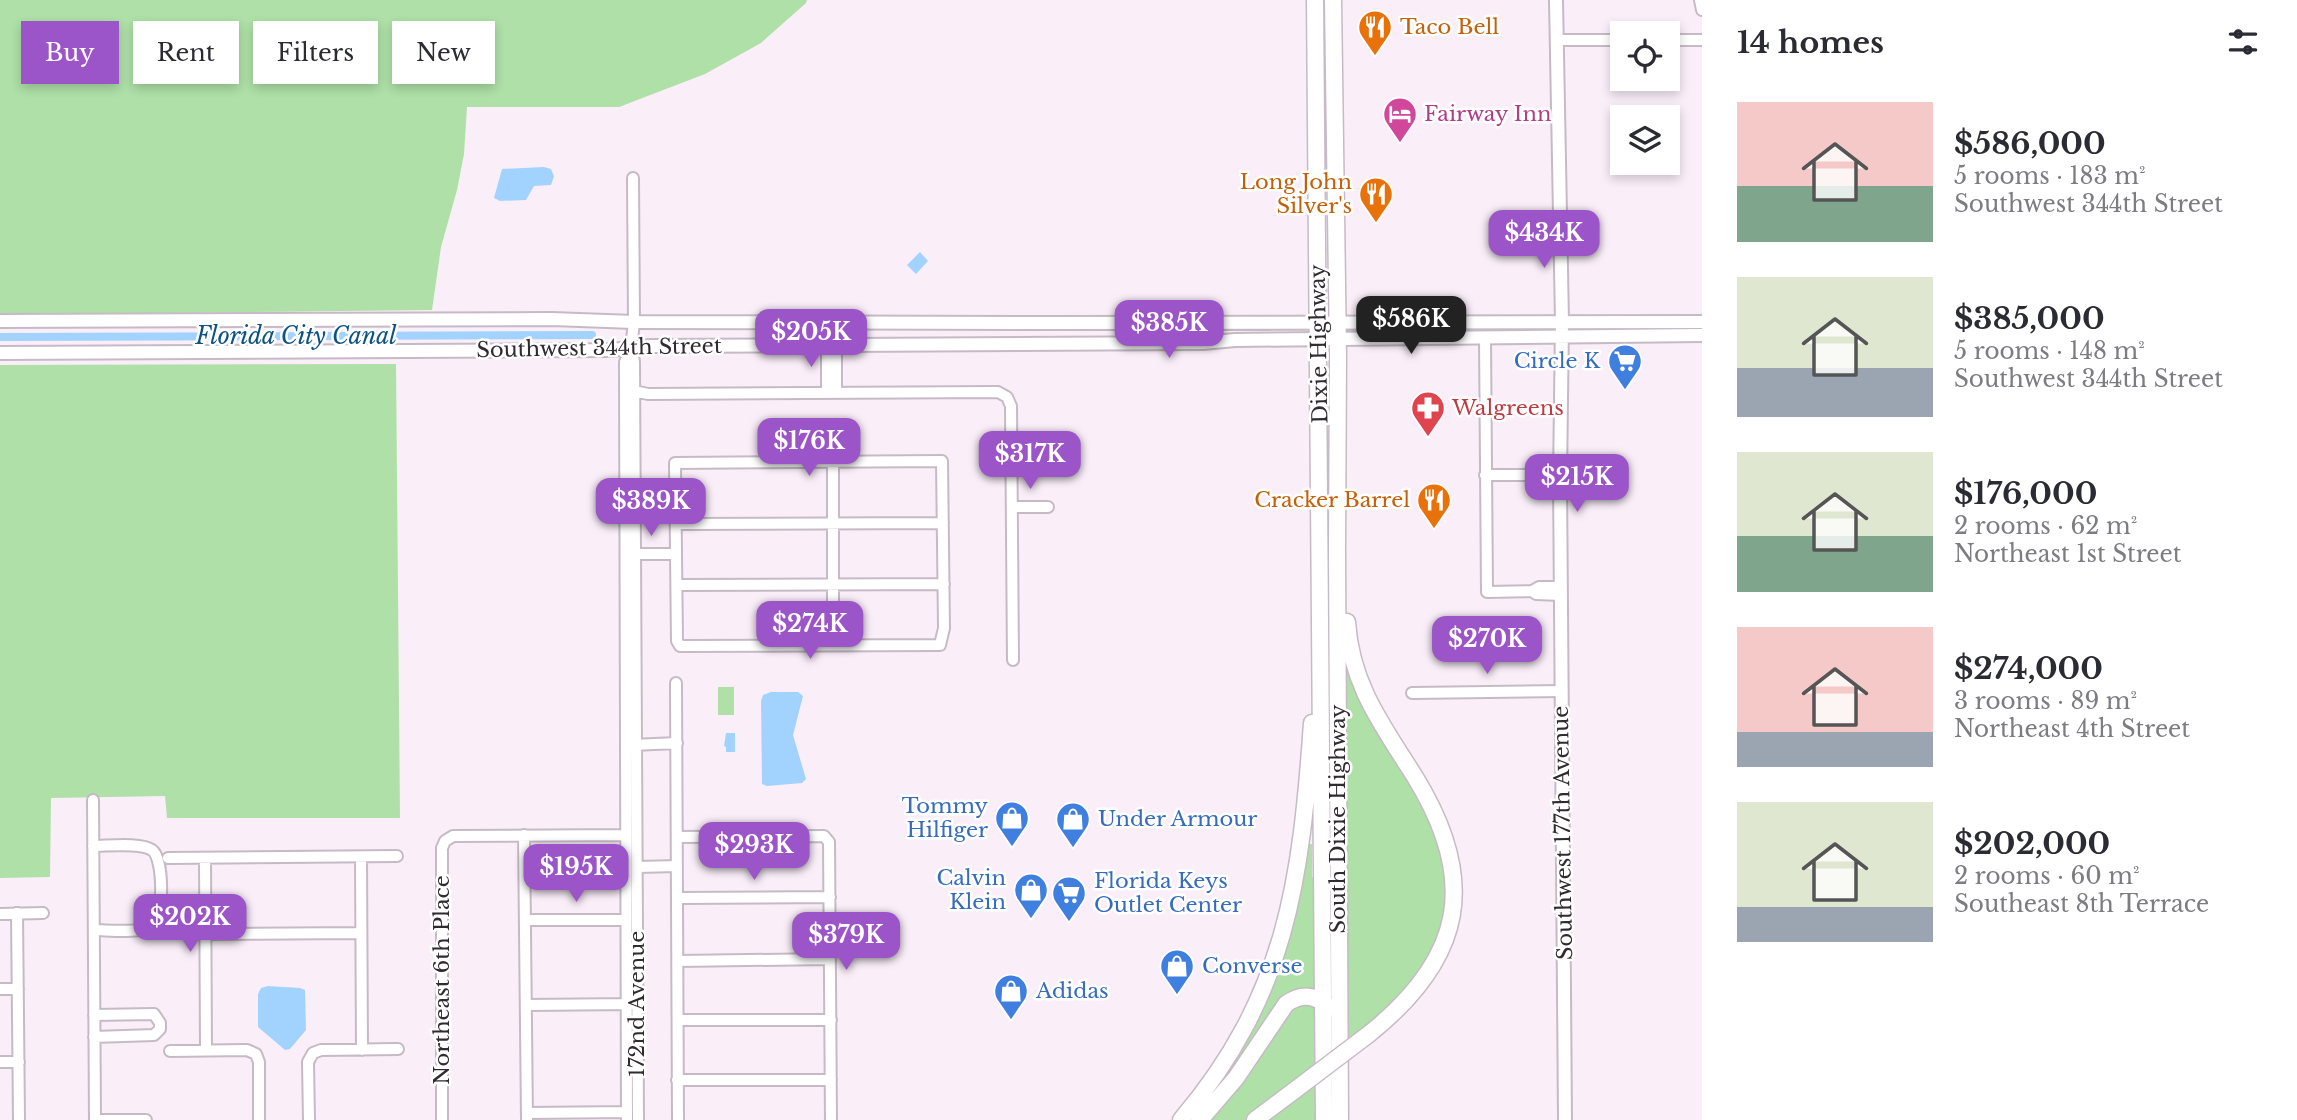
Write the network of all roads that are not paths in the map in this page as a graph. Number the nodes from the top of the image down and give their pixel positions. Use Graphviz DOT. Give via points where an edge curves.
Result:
graph roads {
  1 [pos="1315,0"];
  2 [pos="1333,0"];
  3 [pos="1556,0"];
  4 [pos="1700,0"];
  5 [pos="1702,10"];
  6 [pos="1557,40"];
  7 [pos="1610,40"];
  8 [pos="1680,40"];
  9 [pos="1702,40"];
  10 [pos="633,178"];
  11 [pos="0,321"];
  12 [pos="634,321"];
  13 [pos="1317,322"];
  14 [pos="1338,322"];
  15 [pos="1562,322"];
  16 [pos="1702,322"];
  17 [pos="1040,323"];
  18 [pos="1702,335"];
  19 [pos="1562,337"];
  20 [pos="1318,339"];
  21 [pos="1338,339"];
  22 [pos="1485,339"];
  23 [pos="1041,344"];
  24 [pos="831,345"];
  25 [pos="631,348"];
  26 [pos="0,353"];
  27 [pos="634,391"];
  28 [pos="831,393"];
  29 [pos="832,462"];
  30 [pos="1485,475"];
  31 [pos="1560,475"];
  32 [pos="1012,507"];
  33 [pos="1048,507"];
  34 [pos="1337,517"];
  35 [pos="943,523"];
  36 [pos="676,524"];
  37 [pos="833,524"];
  38 [pos="631,554"];
  39 [pos="676,554"];
  40 [pos="833,584"];
  41 [pos="944,584"];
  42 [pos="677,585"];
  43 [pos="1561,591"];
  44 [pos="833,645"];
  45 [pos="1013,660"];
  46 [pos="676,682"];
  47 [pos="1322,688"];
  48 [pos="1562,691"];
  49 [pos="1412,693"];
  50 [pos="677,743"];
  51 [pos="631,746"];
  52 [pos="631,762"];
  53 [pos="93,800"];
  54 [pos="524,835"];
  55 [pos="625,835"];
  56 [pos="677,837"];
  57 [pos="93,846"];
  58 [pos="397,856"];
  59 [pos="361,857"];
  60 [pos="168,858"];
  61 [pos="205,858"];
  62 [pos="677,866"];
  63 [pos="637,867"];
  64 [pos="830,897"];
  65 [pos="678,898"];
  66 [pos="17,913"];
  67 [pos="43,913"];
  68 [pos="0,914"];
  69 [pos="526,919"];
  70 [pos="626,920"];
  71 [pos="94,930"];
  72 [pos="361,933"];
  73 [pos="205,934"];
  74 [pos="830,959"];
  75 [pos="678,961"];
  76 [pos="0,989"];
  77 [pos="18,989"];
  78 [pos="1324,1002"];
  79 [pos="527,1004"];
  80 [pos="632,1004"];
  81 [pos="94,1015"];
  82 [pos="678,1020"];
  83 [pos="831,1020"];
  84 [pos="94,1037"];
  85 [pos="1340,1041"];
  86 [pos="362,1049"];
  87 [pos="398,1049"];
  88 [pos="206,1050"];
  89 [pos="170,1051"];
  90 [pos="0,1062"];
  91 [pos="19,1062"];
  92 [pos="677,1080"];
  93 [pos="831,1080"];
  94 [pos="527,1116"];
  95 [pos="627,1116"];
  96 [pos="19,1120"];
  97 [pos="146,1120"];
  98 [pos="259,1120"];
  99 [pos="309,1120"];
  100 [pos="442,1120"];
  101 [pos="638,1120"];
  102 [pos="678,1120"];
  103 [pos="831,1120"];
  104 [pos="1181,1120"];
  105 [pos="1200,1120"];
  106 [pos="1255,1120"];
  107 [pos="1324,1120"];
  108 [pos="1340,1120"];
  109 [pos="1565,1120"];
  1 -- 13 [label="highway, Dixie Highway"];
  2 -- 14 [label="highway, Dixie Highway"];
  3 -- 6 [label="main road, Southwest 177th Avenue"];
  4 -- 5 [label="street"];
  6 -- 7 [label="street"];
  6 -- 15 [label="main road, Southwest 177th Avenue"];
  8 -- 9 [label="street"];
  10 -- 12 [label="street"];
  11 -- 12 [label="main road, Southwest 344th Street"];
  12 -- 17 [label="main road, Southwest 344th Street"];
  12 -- 25 [label="street"];
  13 -- 14 [label="main road, Southwest 344th Street"];
  13 -- 17 [label="main road, Southwest 344th Street"];
  13 -- 20 [label="highway, Dixie Highway"];
  14 -- 15 [label="main road, Southwest 344th Street"];
  14 -- 21 [label="highway, Dixie Highway"];
  15 -- 16 [label="main road, Southwest 344th Street"];
  15 -- 19 [label="main road, Southwest 177th Avenue"];
  17 -- 23 [label="main road"];
  18 -- 19 [label="main road, Southwest 344th Street"];
  19 -- 22 [label="main road, Southwest 344th Street"];
  19 -- 31 [label="main road, Southwest 177th Avenue"];
  20 -- 21 [label="main road, Southwest 344th Street"];
  20 -- 23 [label="main road, Southwest 344th Street"];
  20 -- 47 [label="highway, Dixie Highway"];
  21 -- 22 [label="main road, Southwest 344th Street"];
  21 -- 34 [label="highway, Dixie Highway"];
  22 -- 30 [label="street"];
  23 -- 24 [label="main road, Southwest 344th Street"];
  24 -- 25 [label="main road, Southwest 344th Street"];
  24 -- 28 [label="street"];
  25 -- 26 [label="main road, Southwest 344th Street"];
  25 -- 27 [label="street"];
  25 -- 38 [label="street" via="625,362"];
  27 -- 28 [label="street"];
  27 -- 38 [label="street"];
  28 -- 32 [label="street" via="1003,394 1011,406"];
  29 -- 35 [label="street" via="942,461"];
  29 -- 36 [label="street" via="675,463"];
  29 -- 37 [label="street"];
  30 -- 31 [label="street" via="1540,479"];
  30 -- 43 [label="street" via="1487,592 1541,595"];
  31 -- 43 [label="main road, Southwest 177th Avenue"];
  32 -- 33 [label="street"];
  32 -- 45 [label="street"];
  34 -- 85 [label="highway, South Dixie Highway"];
  34 -- 106 [label="highway, bridge" via="1343,538 1348,642 1357,677 1368,703 1432,806 1446,839 1453,877 1452,910 1439,954 1408,999"];
  35 -- 37 [label="street"];
  35 -- 41 [label="street"];
  36 -- 37 [label="street"];
  36 -- 39 [label="street"];
  37 -- 40 [label="street"];
  38 -- 39 [label="street"];
  38 -- 51 [label="street"];
  39 -- 42 [label="street"];
  40 -- 41 [label="street"];
  40 -- 42 [label="street"];
  40 -- 44 [label="street"];
  41 -- 44 [label="street" via="940,645"];
  42 -- 44 [label="street" via="680,646"];
  43 -- 48 [label="main road, Southwest 177th Avenue"];
  46 -- 50 [label="street"];
  47 -- 78 [label="highway, South Dixie Highway"];
  47 -- 104 [label="highway" via="1314,703 1298,866 1279,947 1240,1037"];
  48 -- 49 [label="street"];
  48 -- 109 [label="main road, Southwest 177th Avenue"];
  50 -- 51 [label="street"];
  50 -- 56 [label="street"];
  51 -- 52 [label="street"];
  52 -- 55 [label="street, 172nd Avenue"];
  52 -- 63 [label="street, 172nd Avenue"];
  53 -- 57 [label="street"];
  54 -- 55 [label="street"];
  54 -- 69 [label="street"];
  54 -- 100 [label="street, Northeast 6th Place" via="453,836 442,848"];
  55 -- 70 [label="street, 172nd Avenue"];
  56 -- 62 [label="street"];
  56 -- 64 [label="street" via="824,836 830,842"];
  57 -- 71 [label="street"];
  57 -- 71 [label="street" via="142,846 155,852 160,863 160,915 154,925"];
  58 -- 59 [label="street"];
  59 -- 61 [label="street"];
  59 -- 72 [label="street"];
  60 -- 61 [label="street"];
  61 -- 73 [label="street"];
  62 -- 63 [label="street"];
  62 -- 65 [label="street"];
  63 -- 80 [label="street, 172nd Avenue"];
  64 -- 65 [label="street"];
  64 -- 74 [label="street"];
  65 -- 75 [label="street"];
  66 -- 67 [label="street"];
  66 -- 68 [label="street"];
  66 -- 77 [label="street"];
  69 -- 70 [label="street"];
  69 -- 79 [label="street"];
  70 -- 80 [label="street, 172nd Avenue"];
  71 -- 81 [label="street"];
  72 -- 73 [label="street"];
  72 -- 86 [label="street"];
  73 -- 88 [label="street"];
  74 -- 75 [label="street"];
  74 -- 83 [label="street"];
  75 -- 82 [label="street"];
  76 -- 77 [label="street"];
  77 -- 91 [label="street"];
  78 -- 85 [label="highway"];
  78 -- 105 [label="highway" via="1304,996 1286,1004 1236,1078"];
  78 -- 107 [label="highway, South Dixie Highway"];
  79 -- 80 [label="street"];
  79 -- 94 [label="street"];
  80 -- 95 [label="street, 172nd Avenue"];
  80 -- 101 [label="street, 172nd Avenue"];
  81 -- 84 [label="street"];
  81 -- 84 [label="street" via="155,1014 160,1029 154,1035"];
  82 -- 83 [label="street"];
  82 -- 92 [label="street"];
  83 -- 93 [label="street"];
  84 -- 97 [label="street" via="95,1120"];
  85 -- 108 [label="highway, South Dixie Highway"];
  86 -- 87 [label="street"];
  86 -- 99 [label="street" via="313,1053 308,1062"];
  88 -- 89 [label="street"];
  88 -- 98 [label="street" via="256,1054"];
  90 -- 91 [label="street"];
  91 -- 96 [label="street"];
  92 -- 93 [label="street"];
  92 -- 102 [label="street"];
  93 -- 103 [label="street"];
  94 -- 95 [label="street"];
}
